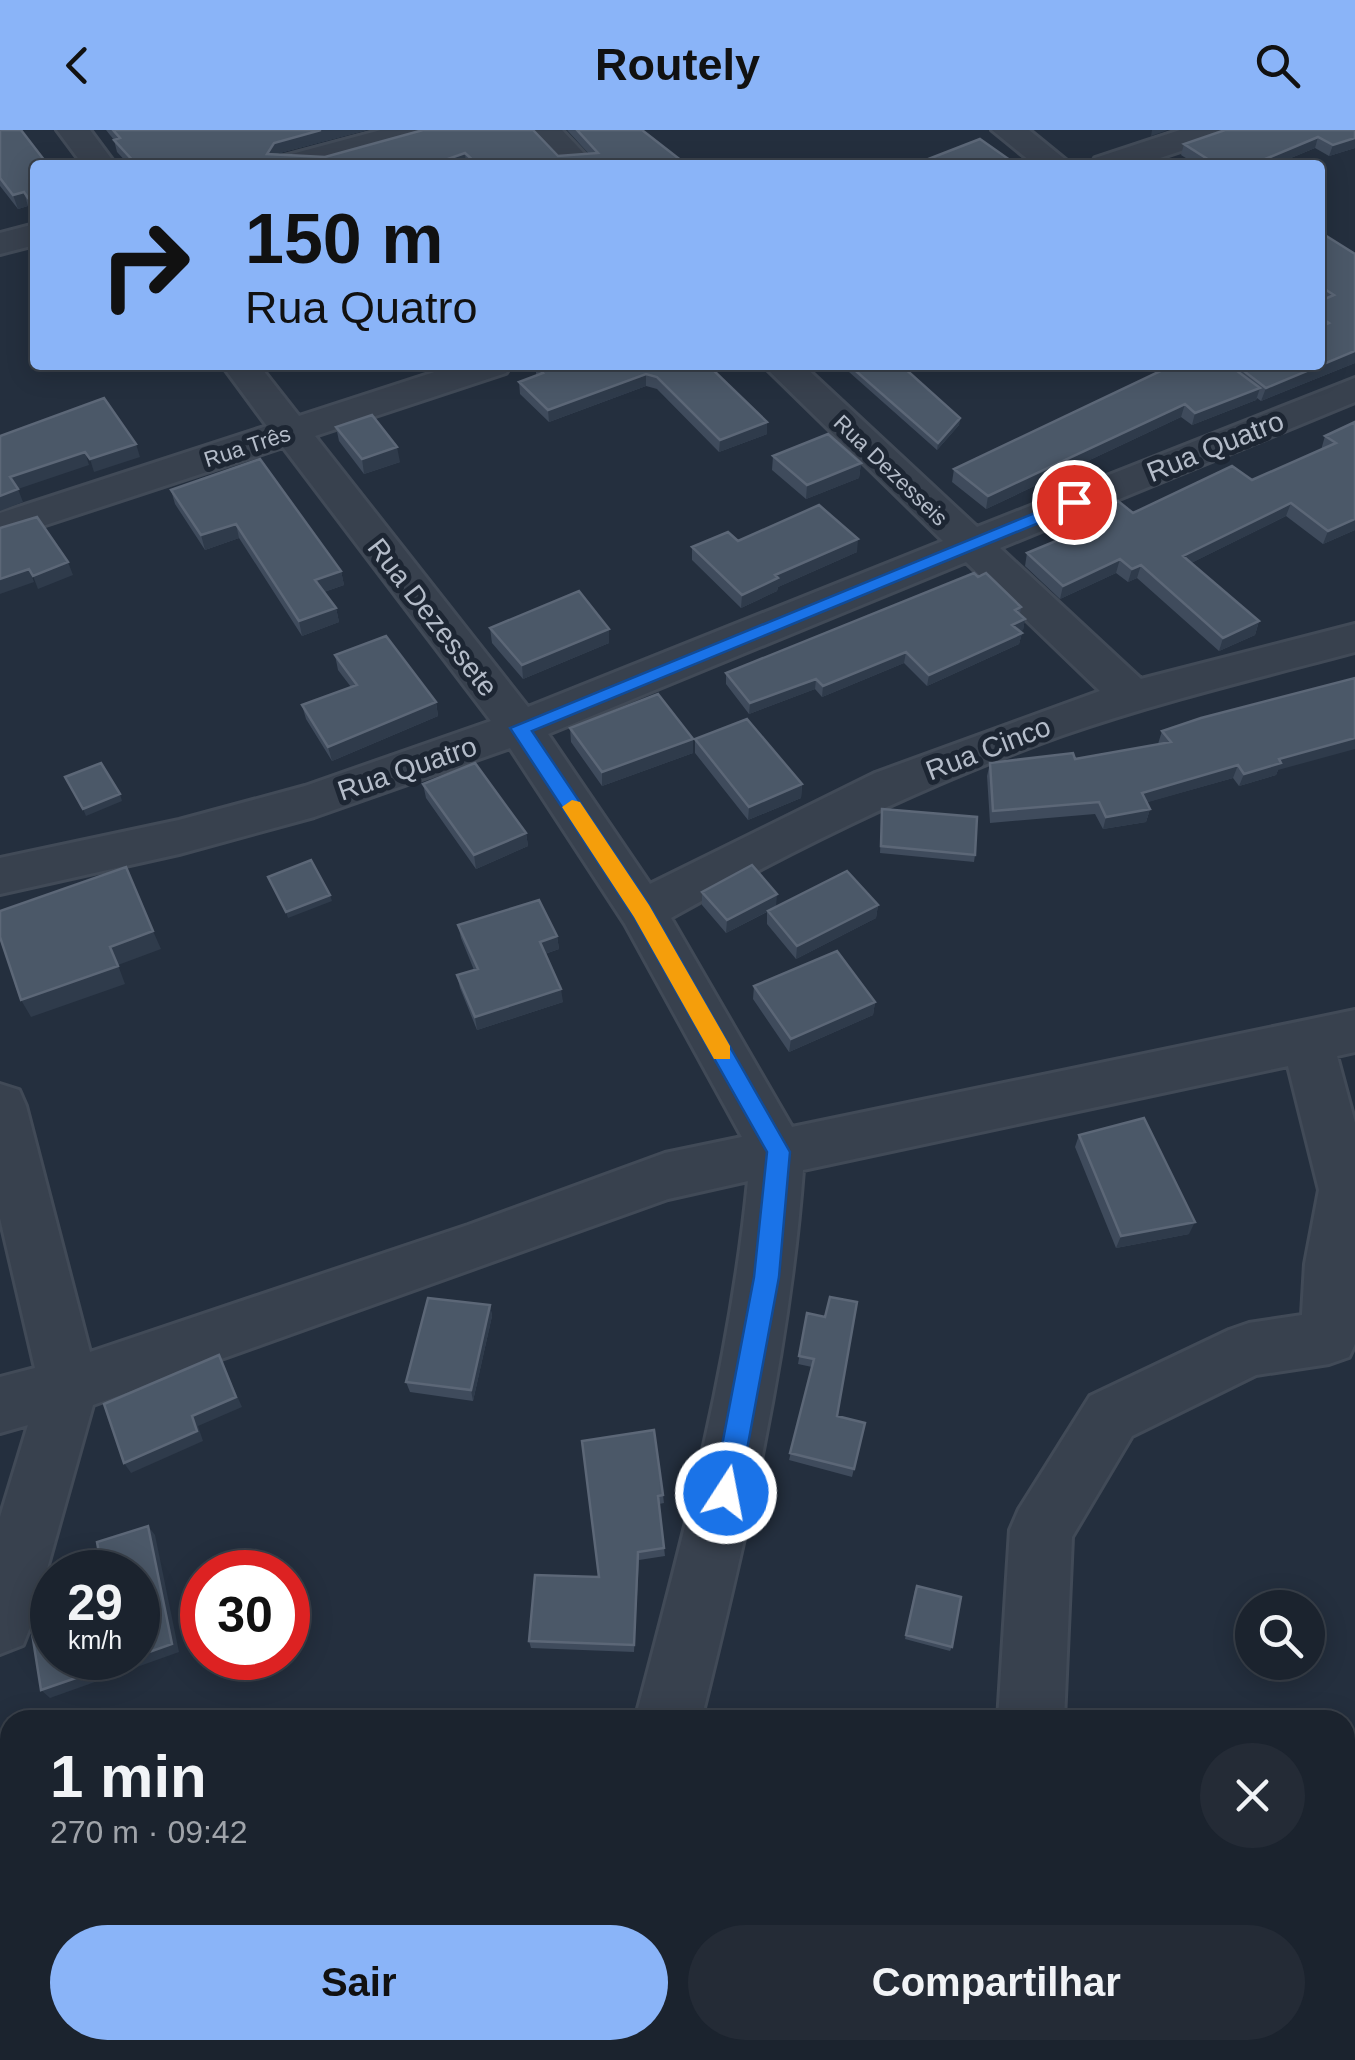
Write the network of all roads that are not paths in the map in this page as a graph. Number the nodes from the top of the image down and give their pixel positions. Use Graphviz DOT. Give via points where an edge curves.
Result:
graph roads {
  1 [pos="74,130"];
  2 [pos="416,130"];
  3 [pos="544,130"];
  4 [pos="1008,130"];
  5 [pos="1212,130"];
  6 [pos="96,160"];
  7 [pos="307,160"];
  8 [pos="573,160"];
  9 [pos="1049,160"];
  10 [pos="1122,160"];
  11 [pos="30,235"];
  12 [pos="0,244"];
  13 [pos="244,370"];
  14 [pos="478,370"];
  15 [pos="787,370"];
  16 [pos="1345,384"];
  17 [pos="289,432"];
  18 [pos="0,527"];
  19 [pos="969,544"];
  20 [pos="1355,638"];
  21 [pos="1133,697"];
  22 [pos="520,728"];
  23 [pos="0,876"];
  24 [pos="642,911"];
  25 [pos="1331,1036"];
  26 [pos="0,1106"];
  27 [pos="778,1152"];
  28 [pos="69,1386"];
  29 [pos="0,1404"];
  30 [pos="0,1622"];
  31 [pos="671,1710"];
  32 [pos="1031,1710"];
  1 -- 6 [label="street"];
  2 -- 7 [label="street"];
  3 -- 8 [label="street"];
  4 -- 9 [label="street"];
  5 -- 10 [label="street"];
  11 -- 12 [label="street"];
  13 -- 17 [label="street, Rua Dezessete"];
  14 -- 17 [label="street, Rua Três"];
  15 -- 19 [label="street, Rua Dezesseis"];
  16 -- 19 [label="street, Rua Quatro"];
  17 -- 18 [label="street, Rua Três"];
  17 -- 22 [label="street, Rua Dezessete"];
  19 -- 21 [label="street, Rua Dezesseis"];
  19 -- 22 [label="street, Rua Quatro"];
  20 -- 21 [label="street, Rua Cinco"];
  21 -- 24 [label="street, Rua Cinco" via="873,794"];
  22 -- 23 [label="street, Rua Quatro" via="314,800"];
  22 -- 24 [label="street, Rua Dezessete"];
  24 -- 27 [label="street, Rua Dezessete"];
  25 -- 27 [label="street"];
  25 -- 32 [label="street" via="1346,1190 1329,1338 1248,1350 1111,1416 1041,1530"];
  26 -- 28 [label="street"];
  27 -- 28 [label="street" via="665,1176"];
  27 -- 31 [label="street" via="766,1277 726,1493"];
  28 -- 29 [label="street"];
  28 -- 30 [label="street"];
}
